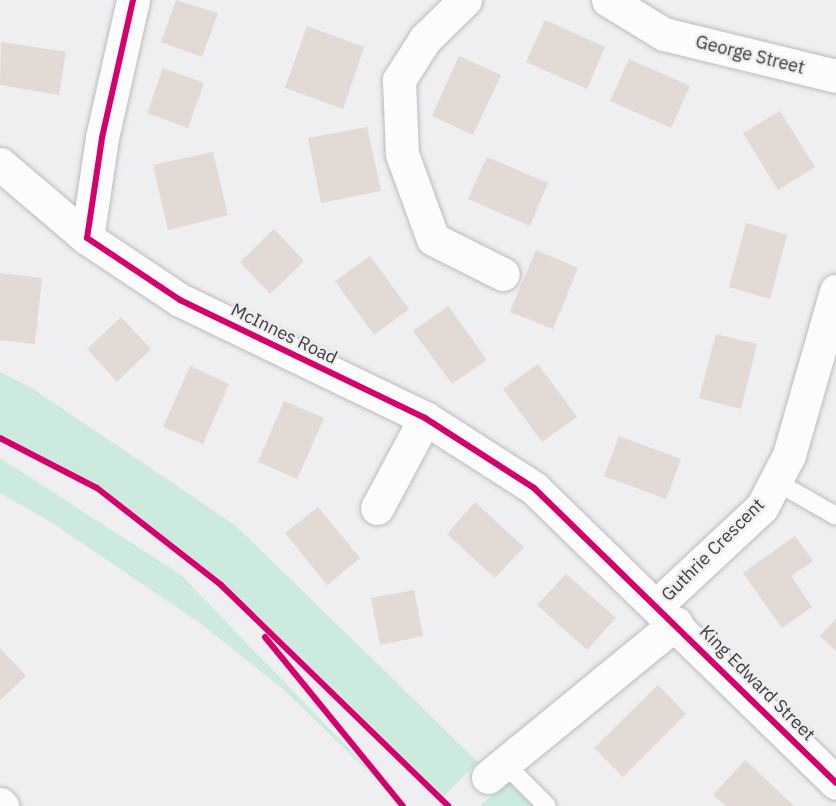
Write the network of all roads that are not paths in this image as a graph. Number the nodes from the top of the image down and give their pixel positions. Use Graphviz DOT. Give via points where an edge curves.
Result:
graph roads {
  1 [pos="133,0"];
  2 [pos="465,0"];
  3 [pos="609,0"];
  4 [pos="836,75"];
  5 [pos="0,164"];
  6 [pos="87,238"];
  7 [pos="503,274"];
  8 [pos="836,291"];
  9 [pos="425,418"];
  10 [pos="775,481"];
  11 [pos="377,508"];
  12 [pos="836,516"];
  13 [pos="667,614"];
  14 [pos="497,771"];
  15 [pos="836,783"];
  16 [pos="547,806"];
  1 -- 6 [label="street" via="102,138"];
  2 -- 7 [label="street" via="425,39 399,81 402,154 433,239"];
  3 -- 4 [label="street, George Street" via="664,34"];
  5 -- 6 [label="street, McInnes Road"];
  6 -- 9 [label="street, McInnes Road" via="180,300"];
  8 -- 10 [label="street, Guthrie Crescent" via="789,455"];
  9 -- 11 [label="street"];
  9 -- 13 [label="street, McInnes Road" via="534,488"];
  10 -- 12 [label="lane"];
  10 -- 13 [label="street, Guthrie Crescent" via="762,507"];
  13 -- 14 [label="street, King Edward Street"];
  13 -- 15 [label="street, King Edward Street"];
  14 -- 16 [label="lane"];
}
